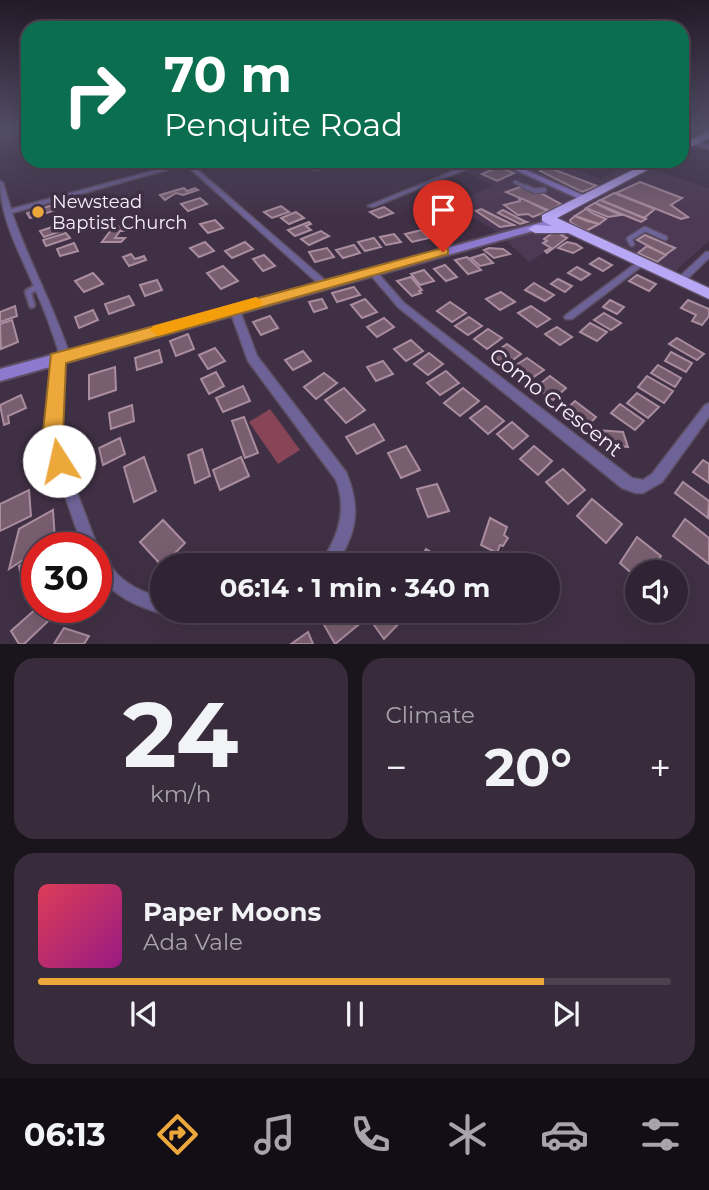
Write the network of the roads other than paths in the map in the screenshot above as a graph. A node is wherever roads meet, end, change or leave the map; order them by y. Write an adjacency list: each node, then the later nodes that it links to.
1 (167, 168): 13 (street)
2 (195, 168): 26 (street)
3 (318, 168): 7 (street)
4 (466, 168): 12 (street)
5 (515, 168): 11 (street)
6 (645, 168): 11 (highway)
7 (315, 169)
8 (515, 182): 10 (lane)
9 (0, 183): 13 (street)
10 (544, 190)
11 (587, 199): 14 (highway)
12 (371, 206)
13 (9, 212): 27 (street)
14 (550, 220): 15 (street); 16 (highway); 17 (street)
15 (535, 229): 16 (highway); 17 (street)
16 (580, 234): 21 (highway)
17 (491, 238): 24 (street)
18 (665, 238): 19 (lane)
19 (632, 244)
20 (709, 254): 22 (street)
21 (642, 263): 25 (highway); 31 (street)
22 (697, 265): 23 (street); 25 (street)
23 (708, 270)
24 (372, 272): 26 (street); 34 (street, Como Crescent)
25 (680, 281): 28 (highway)
26 (324, 284): 30 (street)
27 (40, 286): 29 (lane); 32 (street)
28 (709, 294)
29 (32, 304)
30 (234, 308): 32 (street); 36 (street)
31 (569, 317)
32 (61, 357): 33 (street); 35 (street)
33 (0, 375)
34 (709, 408)
35 (85, 532)
36 (334, 553)
37 (112, 583): 38 (street)
38 (150, 602)

